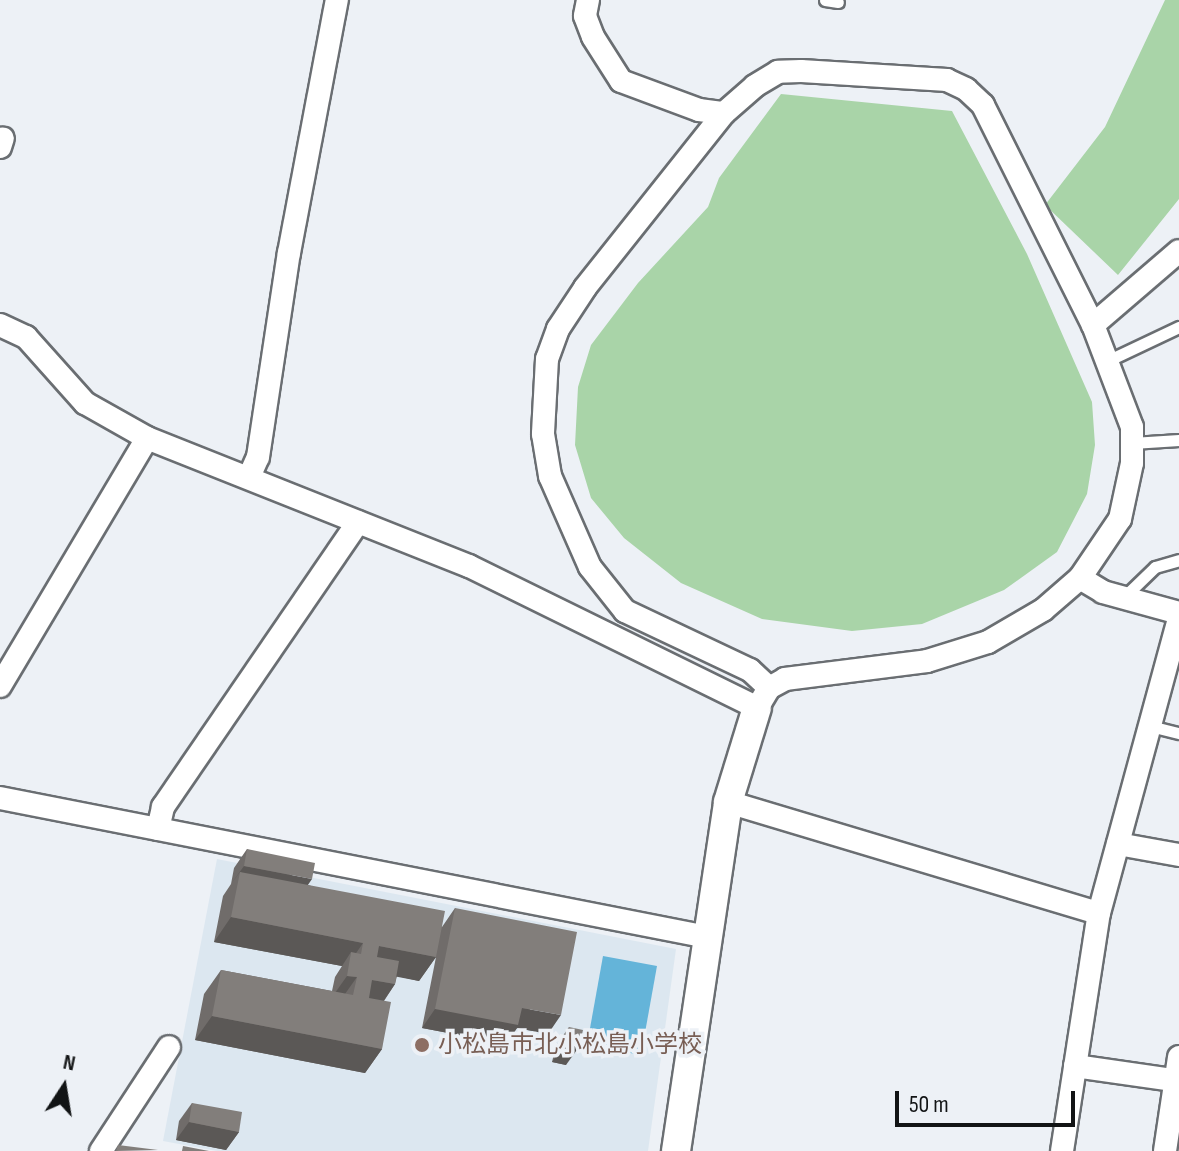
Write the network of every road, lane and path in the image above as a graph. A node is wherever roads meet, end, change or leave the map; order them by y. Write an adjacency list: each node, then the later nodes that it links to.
1 (337, 0): 14 (street)
2 (586, 0): 5 (street)
3 (825, 0): 4 (lane)
4 (838, 2)
5 (724, 113): 8 (street); 21 (street)
6 (1179, 251): 8 (street)
7 (0, 325): 11 (street)
8 (1093, 325): 10 (street)
9 (1179, 327): 10 (lane)
10 (1107, 361): 13 (street)
11 (147, 438): 14 (street); 20 (street)
12 (1179, 440): 13 (lane)
13 (1132, 443): 17 (street)
14 (249, 477): 15 (street)
15 (358, 522): 21 (street); 26 (street)
16 (1179, 560): 18 (lane)
17 (1080, 578): 18 (street); 21 (street)
18 (1123, 598): 19 (street)
19 (1179, 616): 22 (street)
20 (0, 686)
21 (763, 698): 25 (street)
22 (1150, 726): 23 (lane); 27 (street)
23 (1179, 733)
24 (0, 798): 26 (street)
25 (728, 802): 29 (street); 30 (street)
26 (158, 829): 30 (street)
27 (1118, 844): 28 (street); 29 (street)
28 (1179, 855)
29 (1099, 913): 33 (street)
30 (707, 937): 36 (street)
31 (169, 1047): 35 (street)
32 (1179, 1057): 34 (street)
33 (1075, 1066): 34 (street); 37 (street)
34 (1177, 1081): 38 (street)
35 (101, 1151)
36 (676, 1151)
37 (1062, 1151)
38 (1165, 1151)

